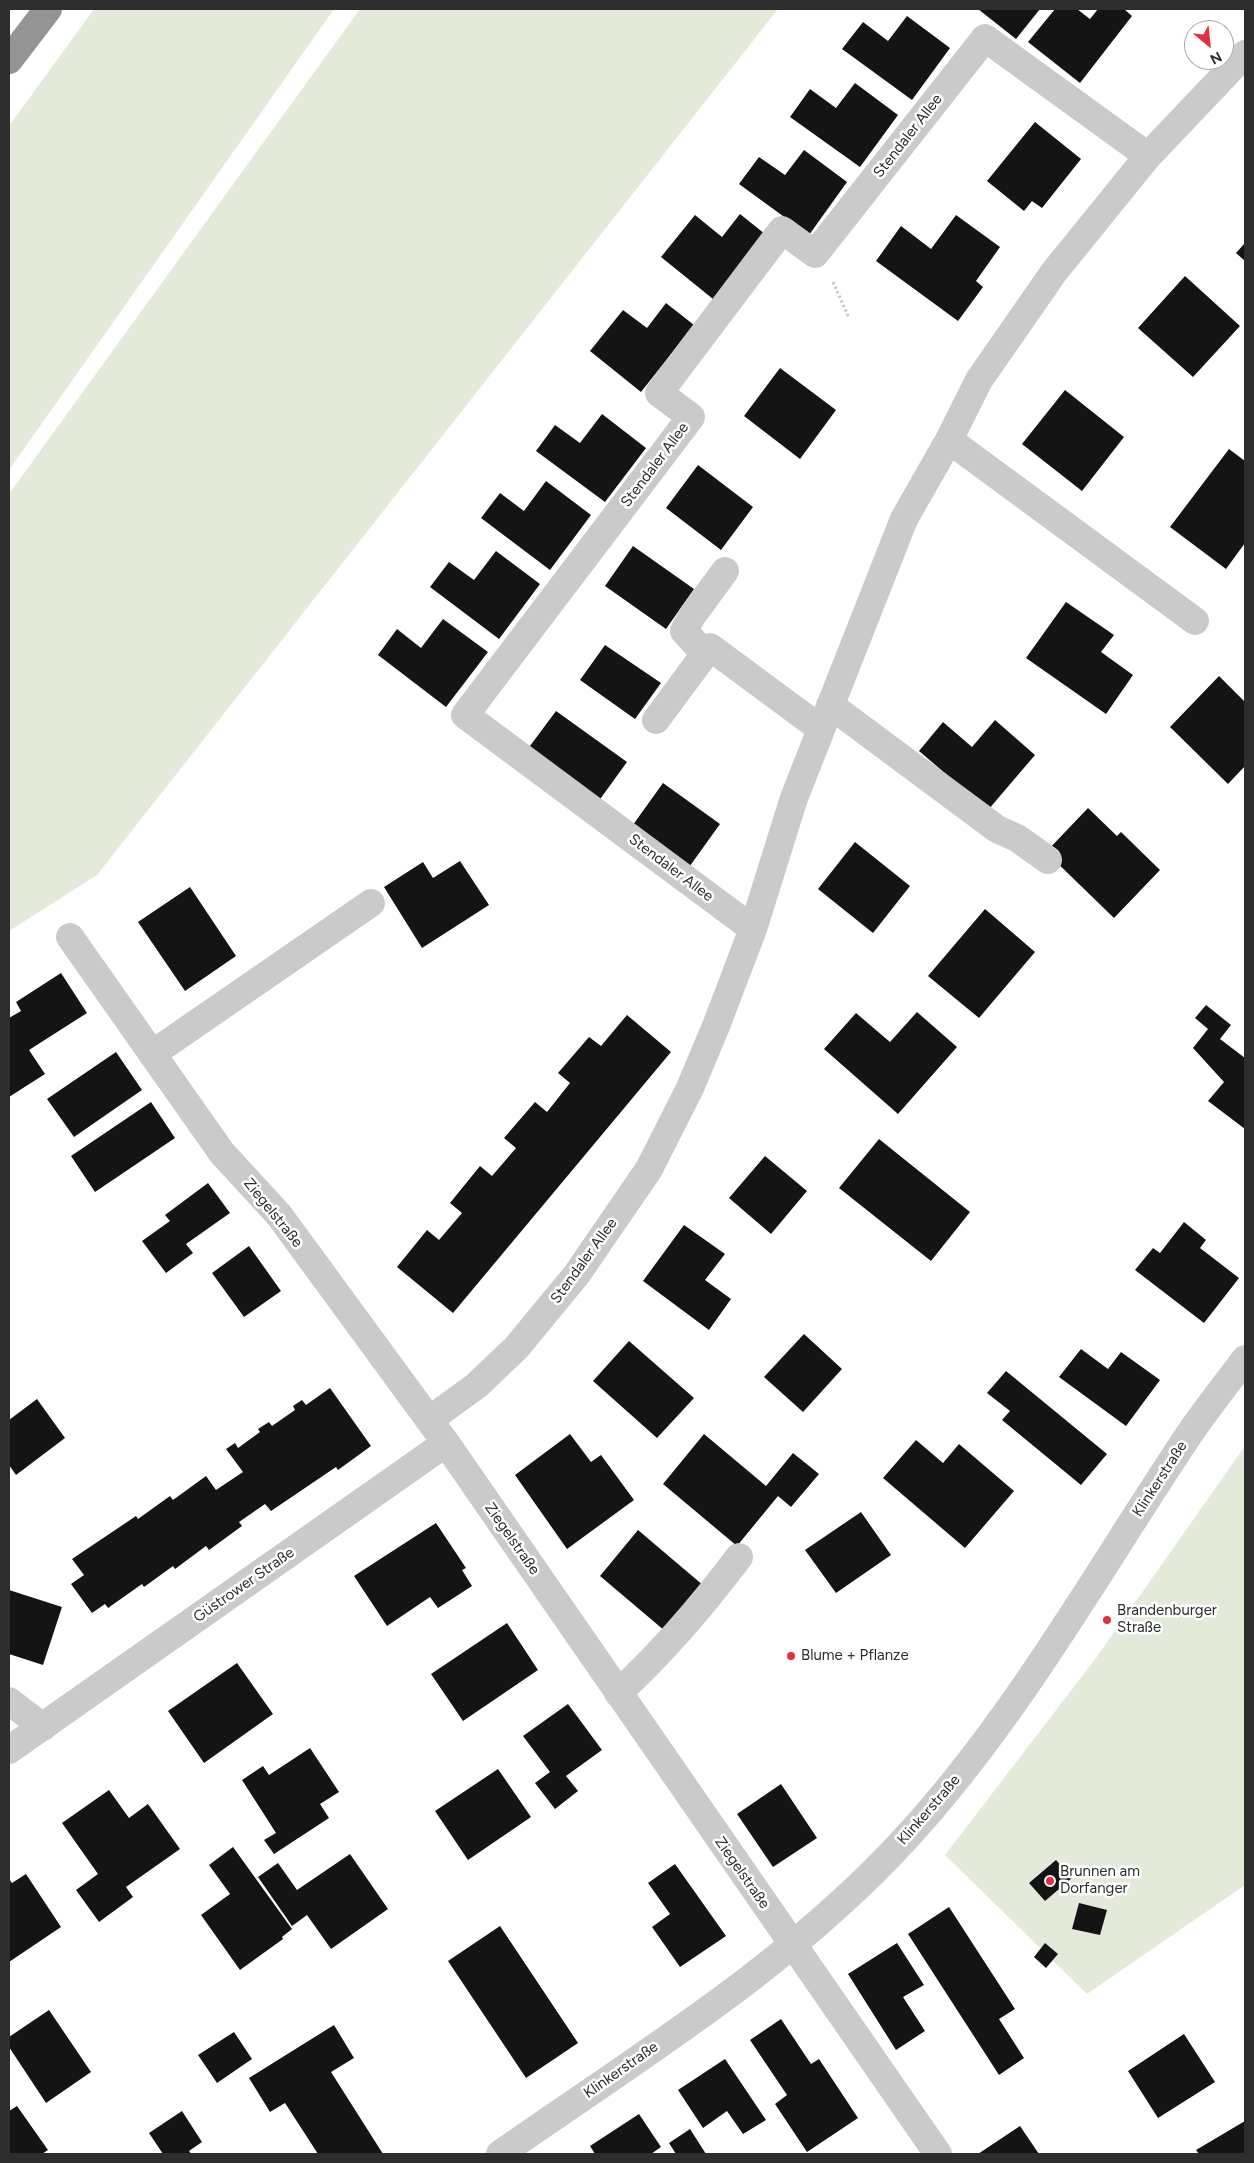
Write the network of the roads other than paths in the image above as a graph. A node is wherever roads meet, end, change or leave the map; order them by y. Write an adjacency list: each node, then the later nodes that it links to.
1 (48, 9): 3 (highway)
2 (1245, 54): 4 (street, Stendaler Allee)
3 (9, 60)
4 (1148, 156): 5 (street, Stendaler Allee); 13 (street, Stendaler Allee)
5 (949, 440): 7 (street); 9 (street, Stendaler Allee)
6 (725, 571): 8 (street)
7 (1195, 621)
8 (705, 654): 9 (street); 10 (street)
9 (826, 717): 11 (street); 13 (street, Stendaler Allee)
10 (656, 720)
11 (1048, 860)
12 (371, 903): 15 (street)
13 (753, 929): 17 (street, Stendaler Allee)
14 (70, 937): 15 (street, Ziegelstraße)
15 (152, 1054): 17 (street, Ziegelstraße)
16 (1245, 1359): 24 (street, Klinkerstraße)
17 (429, 1420): 18 (street, Ziegelstraße)
18 (446, 1443): 20 (street, Ziegelstraße); 22 (street, Güstrower Straße)
19 (739, 1558): 20 (street)
20 (618, 1693): 24 (street, Ziegelstraße)
21 (9, 1700): 22 (street)
22 (43, 1727): 23 (street, Güstrower Straße)
23 (9, 1750)
24 (792, 1946): 25 (street, Klinkerstraße); 26 (street, Ziegelstraße)
25 (500, 2154)
26 (938, 2154)

